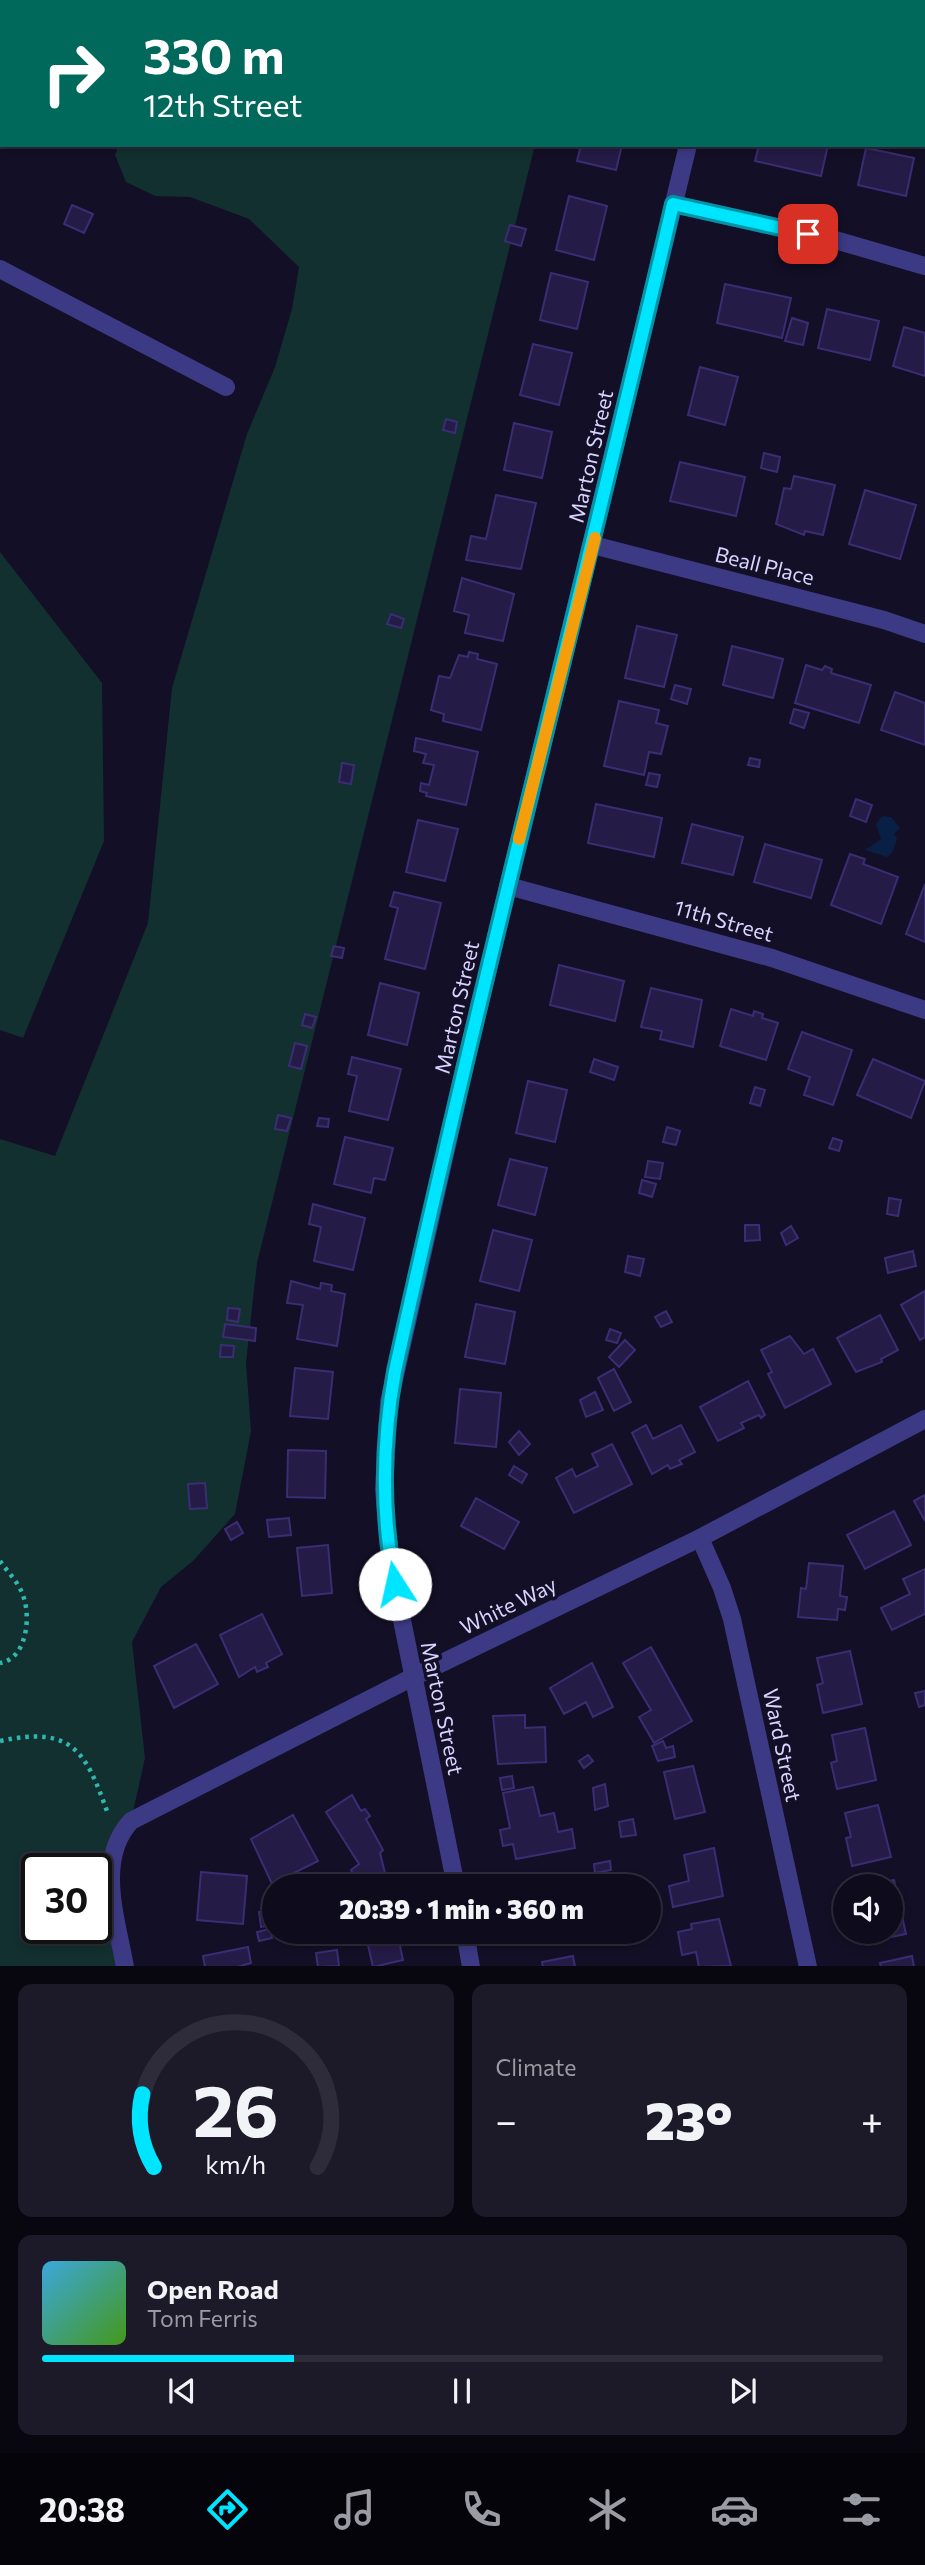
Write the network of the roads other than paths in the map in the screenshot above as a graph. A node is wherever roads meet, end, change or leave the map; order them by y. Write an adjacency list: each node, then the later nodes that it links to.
1 (687, 147): 2 (street, Marton Street)
2 (673, 204): 3 (street); 6 (street, Marton Street)
3 (925, 266)
4 (0, 270): 5 (street)
5 (226, 387)
6 (593, 545): 7 (street, Beall Place); 8 (street, Marton Street)
7 (925, 634)
8 (508, 886): 9 (street, 11th Street); 12 (street, Marton Street)
9 (925, 1010)
10 (925, 1419): 11 (street, White Way)
11 (699, 1538): 12 (street, White Way); 17 (street, Ward Street)
12 (413, 1676): 13 (street, Marton Street); 15 (street, White Way)
13 (454, 1874)
14 (467, 1944): 16 (street)
15 (125, 1966)
16 (471, 1966)
17 (808, 1966)

